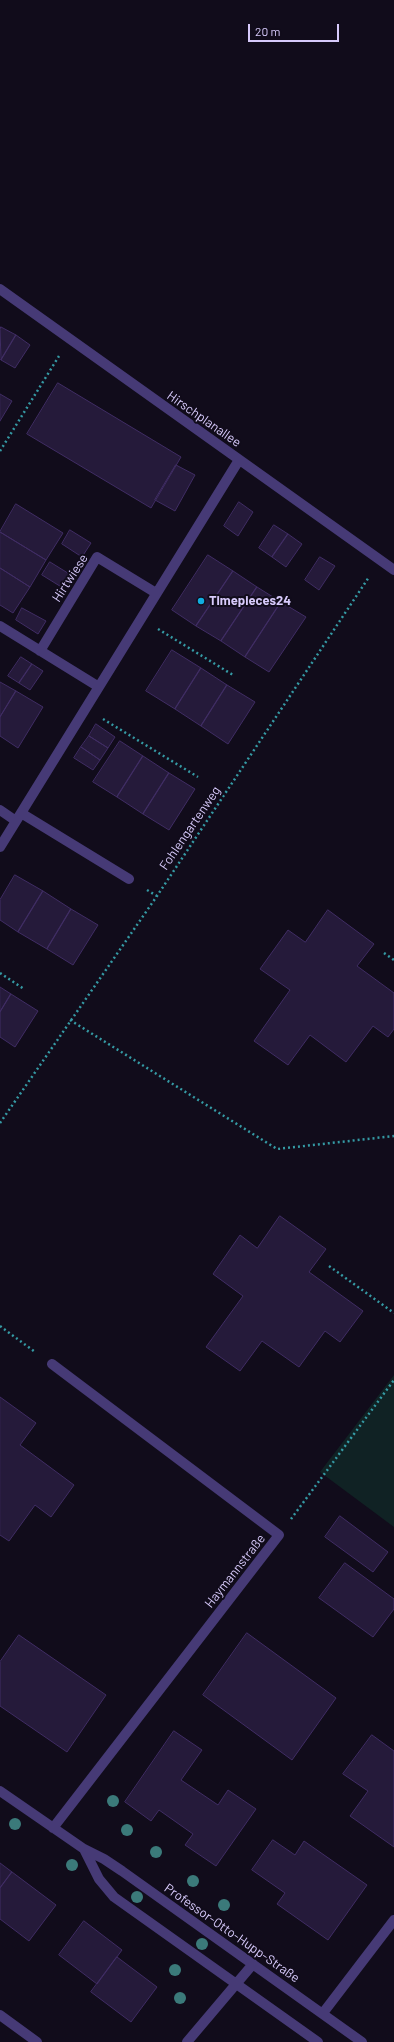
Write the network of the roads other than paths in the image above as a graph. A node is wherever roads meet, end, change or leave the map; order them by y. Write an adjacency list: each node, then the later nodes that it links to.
1 (0, 289): 2 (street, Hirschplanallee)
2 (239, 460): 3 (street, Hirschplanallee); 4 (street)
3 (394, 570)
4 (156, 594): 6 (street, Hirtwiese); 7 (street)
5 (0, 626): 6 (street)
6 (40, 651): 7 (street)
7 (99, 687): 9 (street)
8 (0, 810): 9 (street)
9 (19, 817): 10 (street); 11 (street)
10 (0, 847)
11 (129, 879)
12 (52, 1364): 14 (street, Haymannstraße)
13 (0, 1791): 14 (street, Professor-Otto-Hupp-Straße)
14 (53, 1828): 15 (street, Professor-Otto-Hupp-Straße)
15 (84, 1849): 17 (street, Professor-Otto-Hupp-Straße); 18 (street)
16 (394, 1920): 19 (street)
17 (253, 1964): 18 (street); 19 (street, Professor-Otto-Hupp-Straße)
18 (236, 1984): 22 (street); 23 (street)
19 (323, 2013): 24 (street, Professor-Otto-Hupp-Straße)
20 (0, 2015): 21 (street)
21 (37, 2042)
22 (187, 2042)
23 (318, 2042)
24 (362, 2042)

